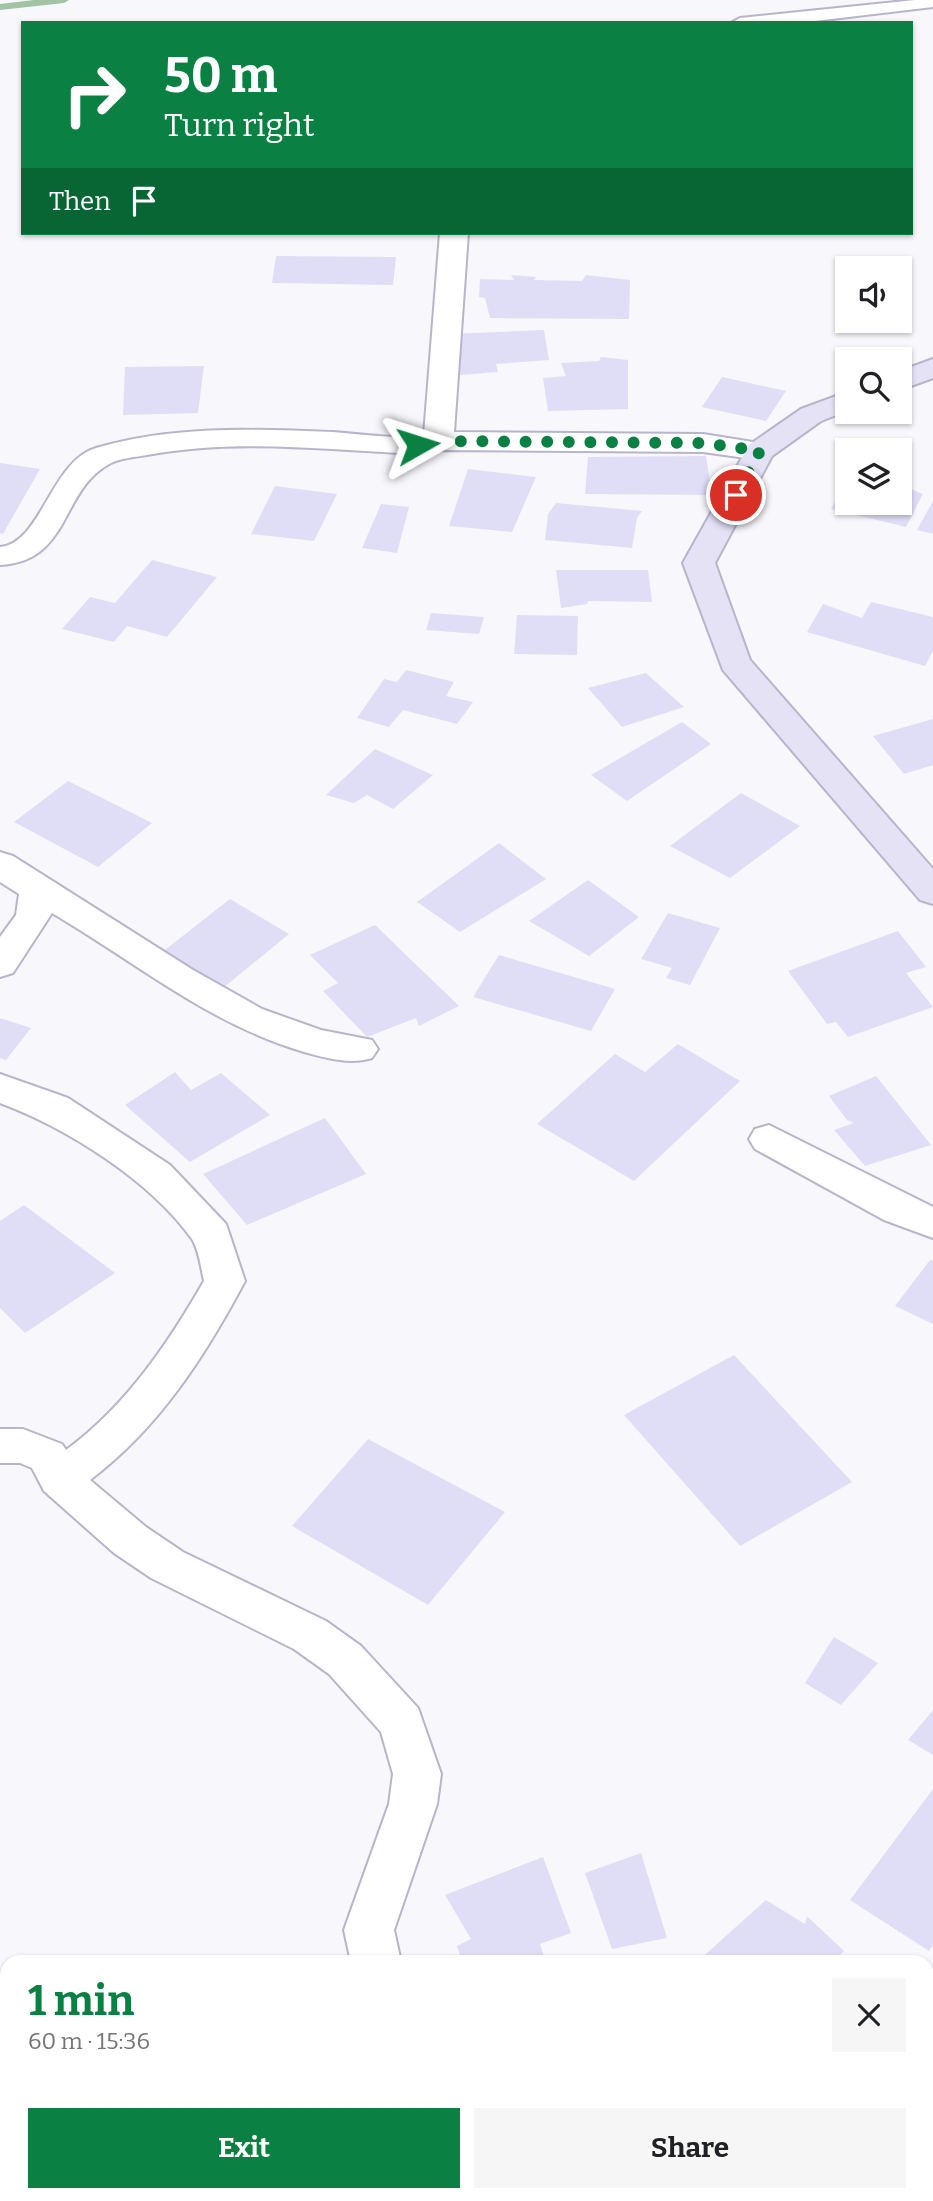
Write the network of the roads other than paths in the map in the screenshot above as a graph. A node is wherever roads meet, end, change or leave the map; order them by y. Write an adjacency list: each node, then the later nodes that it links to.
1 (933, 2): 2 (lane)
2 (761, 21)
3 (454, 235): 7 (street)
4 (933, 368): 5 (main road)
5 (912, 376)
6 (835, 406): 8 (main road)
7 (438, 441): 8 (street); 9 (street)
8 (760, 451): 12 (main road)
9 (0, 556)
10 (0, 864): 11 (street)
11 (37, 888): 13 (street); 14 (street)
12 (933, 892)
13 (0, 964)
14 (359, 1048)
15 (0, 1088): 19 (street)
16 (769, 1139): 17 (street)
17 (933, 1223)
18 (8, 1435): 19 (street)
19 (59, 1479): 20 (street)
20 (374, 1955)

